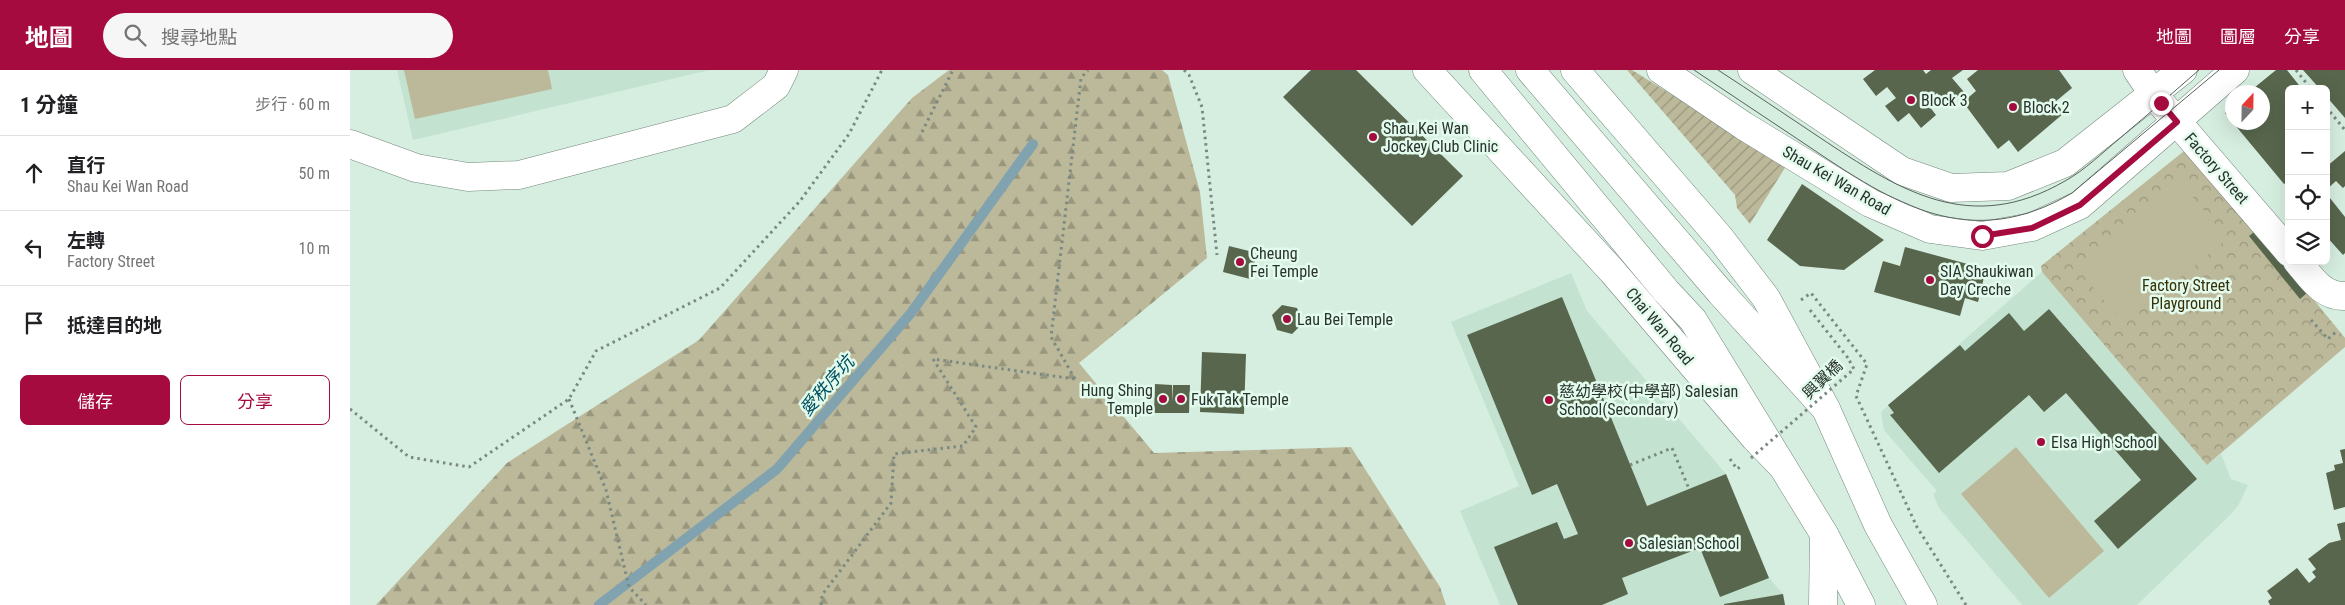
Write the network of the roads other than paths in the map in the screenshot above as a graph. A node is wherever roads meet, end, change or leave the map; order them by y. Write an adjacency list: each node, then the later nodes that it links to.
1 (784, 70): 12 (main road)
2 (1427, 70): 17 (main road, Chai Wan Road)
3 (1483, 70): 17 (main road)
4 (1530, 70): 16 (main road)
5 (1575, 70): 16 (main road)
6 (1661, 70): 11 (main road, Shau Kei Wan Road)
7 (1752, 70): 10 (main road)
8 (2183, 70): 10 (main road)
9 (2235, 70): 11 (main road, Shau Kei Wan Road)
10 (2140, 80): 11 (main road, Factory Street)
11 (2174, 124): 13 (main road, Factory Street)
12 (350, 144)
13 (2285, 248)
14 (2300, 265): 15 (main road)
15 (2339, 296)
16 (1826, 409): 21 (main road)
17 (1783, 467): 18 (main road, Chai Wan Road)
18 (1824, 534): 19 (main road); 20 (main road, Chai Wan Road)
19 (1823, 605)
20 (1861, 605)
21 (1923, 605)

